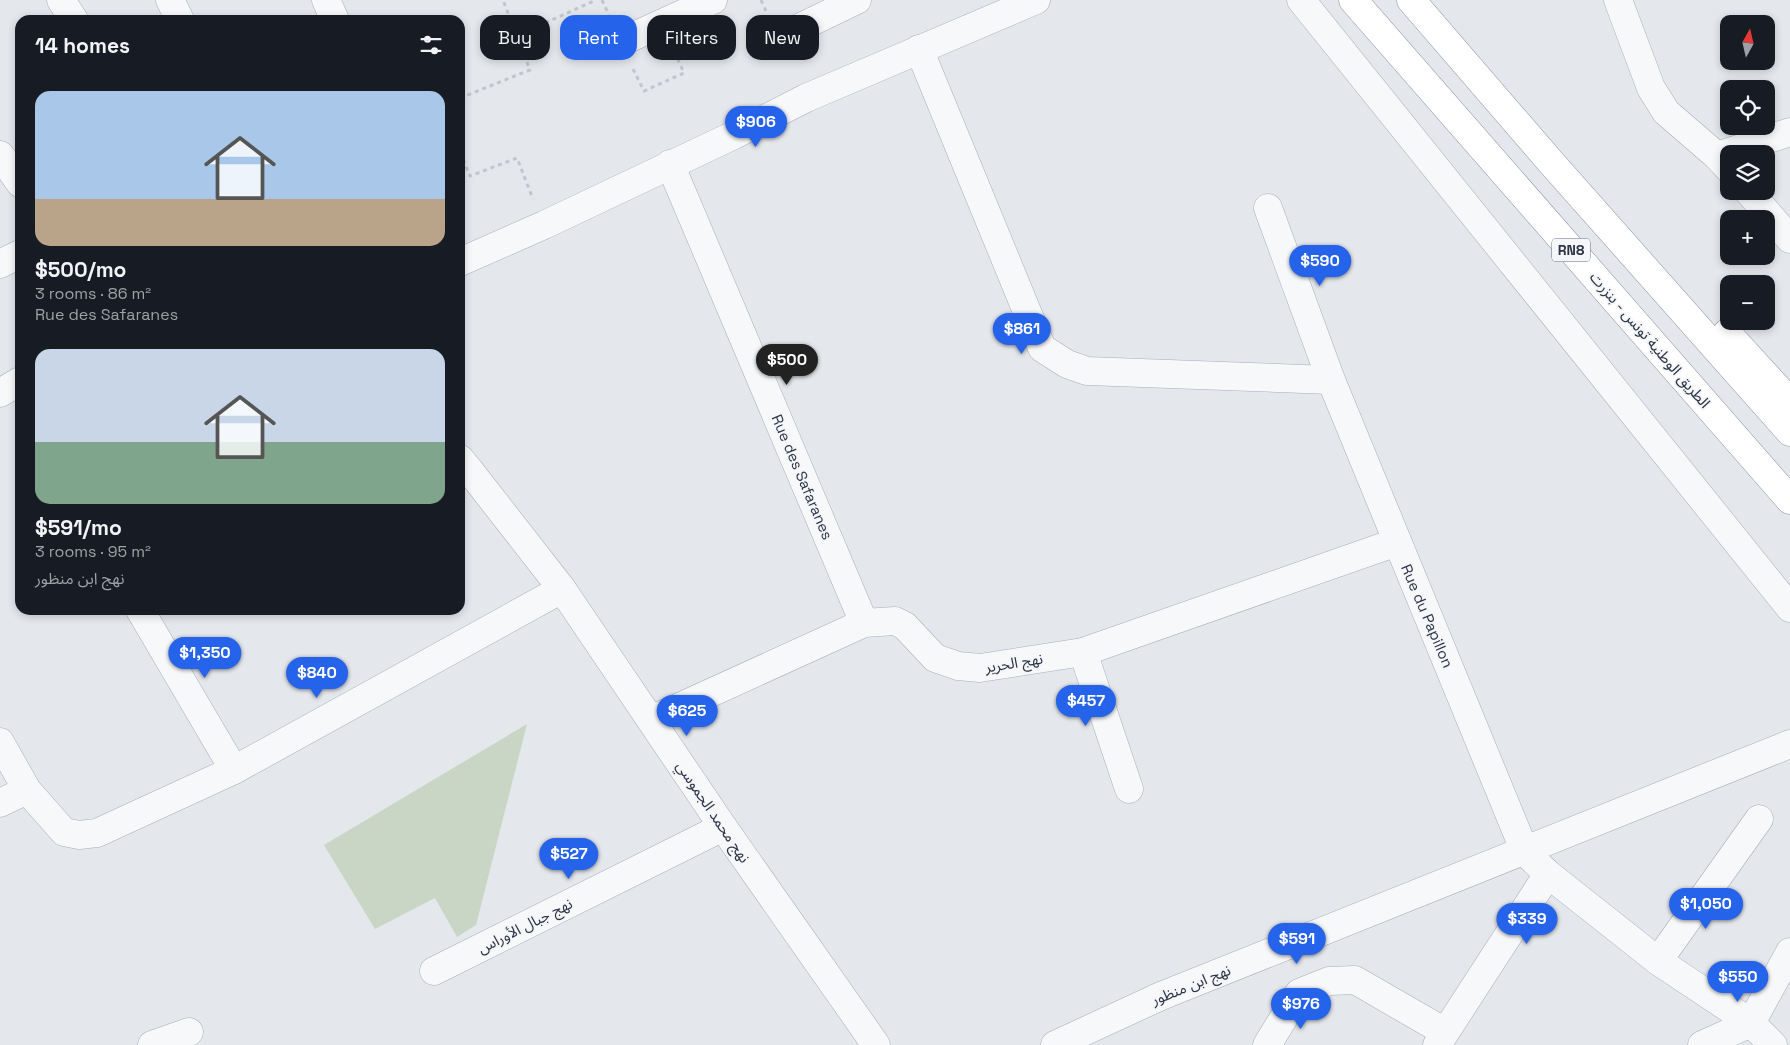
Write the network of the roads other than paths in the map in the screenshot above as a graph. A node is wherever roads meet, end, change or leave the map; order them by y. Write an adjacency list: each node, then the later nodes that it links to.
1 (61, 0): 10 (street)
2 (170, 0): 11 (street)
3 (712, 0): 13 (street)
4 (857, 0): 12 (street)
5 (1036, 0): 14 (street)
6 (1301, 0): 39 (street)
7 (1353, 0): 36 (highway, الطريق الوطنية تونس - بنزرت / RN8)
8 (1411, 0): 18 (highway, RN8)
9 (1618, 0): 19 (street)
10 (71, 15)
11 (178, 15)
12 (819, 18)
13 (637, 35)
14 (919, 49): 20 (street); 29 (street)
15 (1790, 132): 16 (street)
16 (1762, 145)
17 (0, 155): 21 (street)
18 (1549, 160): 28 (highway, RN8); 34 (highway, RN8)
19 (1720, 160)
20 (670, 164): 26 (street); 41 (street, Rue des Safaranes)
21 (15, 176)
22 (1756, 200): 24 (street)
23 (1268, 208): 29 (street, Rue du Papillon)
24 (1790, 239)
25 (15, 256): 27 (street)
26 (465, 260)
27 (0, 264)
28 (1767, 376): 32 (highway, RN8); 33 (highway, RN8)
29 (1331, 380): 37 (street, Rue du Papillon)
30 (15, 384): 31 (street)
31 (0, 394)
32 (1790, 398)
33 (1790, 402)
34 (1790, 432)
35 (465, 466): 38 (street, نهج محمد الجموسي)
36 (1790, 500)
37 (1397, 542): 42 (street, نهج الحرير); 52 (street, Rue du Papillon)
38 (562, 589): 43 (street, نهج محمد الجموسي); 46 (street)
39 (1790, 608)
40 (143, 615): 46 (street)
41 (864, 623): 42 (street, نهج الحرير); 43 (street, نهج الحرير)
42 (1083, 652): 47 (street)
43 (650, 720): 51 (street, نهج محمد الجموسي)
44 (0, 742): 48 (street)
45 (1790, 744): 52 (street, نهج ابن منظور)
46 (234, 770): 48 (street)
47 (1129, 789)
48 (27, 790): 49 (street)
49 (0, 803)
50 (1759, 819): 55 (street)
51 (723, 827): 56 (street, نهج جبال الأوراس); 61 (street, نهج محمد الجموسي)
52 (1525, 852): 53 (street); 62 (street, نهج ابن منظور)
53 (1548, 874): 55 (street); 59 (street)
54 (1790, 952): 57 (street)
55 (1658, 961): 57 (street)
56 (434, 971)
57 (1751, 1023): 64 (street); 65 (street)
58 (189, 1032): 60 (street)
59 (1441, 1038): 63 (street)
60 (152, 1045)
61 (876, 1045)
62 (1055, 1045)
63 (1267, 1045)
64 (1702, 1045)
65 (1773, 1045)

